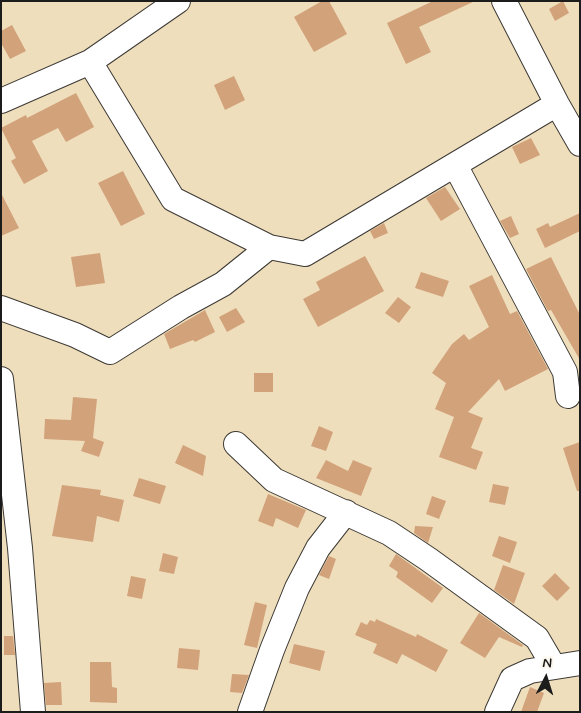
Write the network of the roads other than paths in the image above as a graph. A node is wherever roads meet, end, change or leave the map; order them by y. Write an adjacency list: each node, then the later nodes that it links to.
1 (178, 1): 3 (street)
2 (504, 1): 5 (street)
3 (90, 62): 4 (street); 8 (street)
4 (1, 101)
5 (557, 104): 6 (street); 7 (street)
6 (580, 144)
7 (455, 165): 8 (street); 11 (street)
8 (269, 247): 9 (street)
9 (1, 308)
10 (1, 379): 16 (street)
11 (568, 396)
12 (236, 444): 13 (street)
13 (346, 512): 15 (street); 17 (street)
14 (580, 663): 15 (street)
15 (554, 667): 18 (street)
16 (33, 712)
17 (250, 712)
18 (497, 712)

